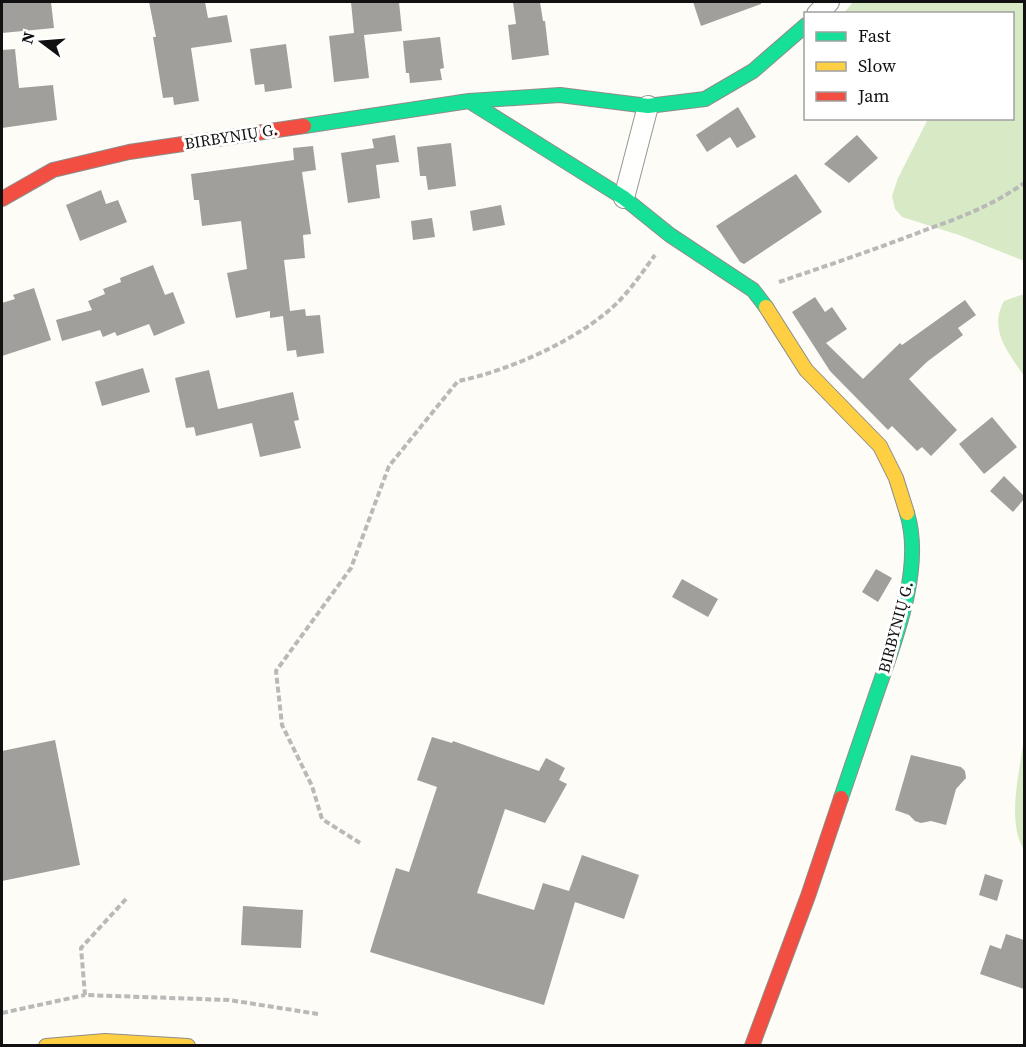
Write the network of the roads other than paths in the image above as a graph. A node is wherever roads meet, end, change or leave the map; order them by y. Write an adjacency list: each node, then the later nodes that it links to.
1 (804, 27): 3 (street, BIRBYNIŲ G.)
2 (469, 101): 3 (street, BIRBYNIŲ G.); 4 (street, BIRBYNIŲ G.); 5 (street, BIRBYNIŲ G.)
3 (648, 106): 4 (street)
4 (624, 198): 8 (street, BIRBYNIŲ G.)
5 (2, 199)
6 (46, 1046): 7 (street)
7 (188, 1046)
8 (752, 1046)

